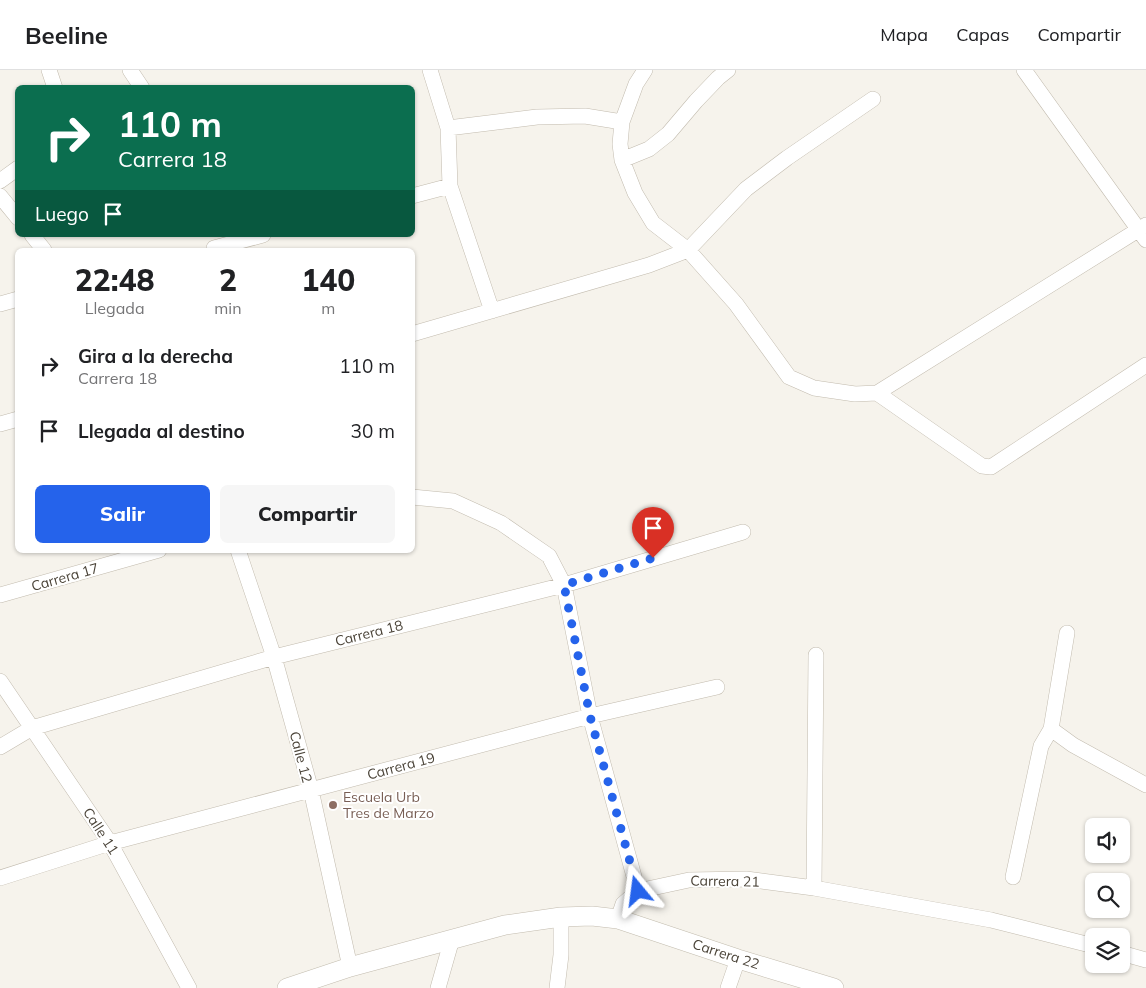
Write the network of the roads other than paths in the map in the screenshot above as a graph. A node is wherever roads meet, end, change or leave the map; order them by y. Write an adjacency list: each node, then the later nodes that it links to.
1 (49, 70): 7 (street)
2 (130, 70): 8 (street)
3 (430, 70): 11 (street)
4 (644, 70): 10 (street)
5 (728, 70): 12 (street)
6 (1024, 70): 19 (street)
7 (54, 85)
8 (140, 85)
9 (873, 99): 24 (street)
10 (622, 122): 11 (street); 12 (street)
11 (448, 128): 15 (street)
12 (622, 160): 24 (street)
13 (15, 170): 14 (street)
14 (0, 181)
15 (450, 186): 16 (street); 27 (street)
16 (415, 195)
17 (0, 196): 18 (street)
18 (15, 214)
19 (1144, 232): 30 (street)
20 (34, 237): 23 (street)
21 (252, 237): 22 (street)
22 (213, 244)
23 (42, 248)
24 (688, 250): 27 (street); 30 (street)
25 (15, 300): 26 (street)
26 (0, 304)
27 (492, 311): 28 (street)
28 (415, 333)
29 (1146, 365): 30 (street)
30 (877, 392)
31 (15, 420): 32 (street)
32 (0, 424)
33 (415, 497): 37 (street)
34 (743, 532): 37 (street, Carrera 18)
35 (148, 553): 38 (street, Carrera 17)
36 (239, 553): 41 (street, Calle 12)
37 (564, 585): 41 (street, Carrera 18); 44 (street)
38 (0, 595)
39 (1067, 633): 46 (street)
40 (816, 655): 53 (street)
41 (274, 657): 45 (street, Carrera 18); 49 (street, Calle 12)
42 (0, 681): 45 (street, Calle 11)
43 (717, 687): 44 (street, Carrera 19)
44 (590, 716): 49 (street, Carrera 19); 54 (street)
45 (32, 728): 47 (street, Carrera 18); 50 (street, Calle 11)
46 (1051, 729): 48 (street); 51 (street)
47 (0, 747)
48 (1146, 785)
49 (310, 790): 50 (street, Carrera 19); 62 (street, Calle 12)
50 (110, 843): 52 (street, Carrera 19); 64 (street, Calle 11)
51 (1013, 877)
52 (0, 878)
53 (814, 888): 54 (street, Carrera 21); 58 (street, Carrera 21)
54 (638, 891): 56 (street)
55 (561, 917): 56 (street); 57 (street); 66 (street)
56 (618, 919): 60 (street, Carrera 22)
57 (452, 939): 62 (street); 65 (street)
58 (1085, 944)
59 (1130, 956): 61 (street)
60 (738, 959): 67 (street); 68 (street, Carrera 22)
61 (1146, 960)
62 (350, 967): 63 (street)
63 (294, 987)
64 (189, 988)
65 (438, 988)
66 (557, 988)
67 (728, 988)
68 (834, 988)

